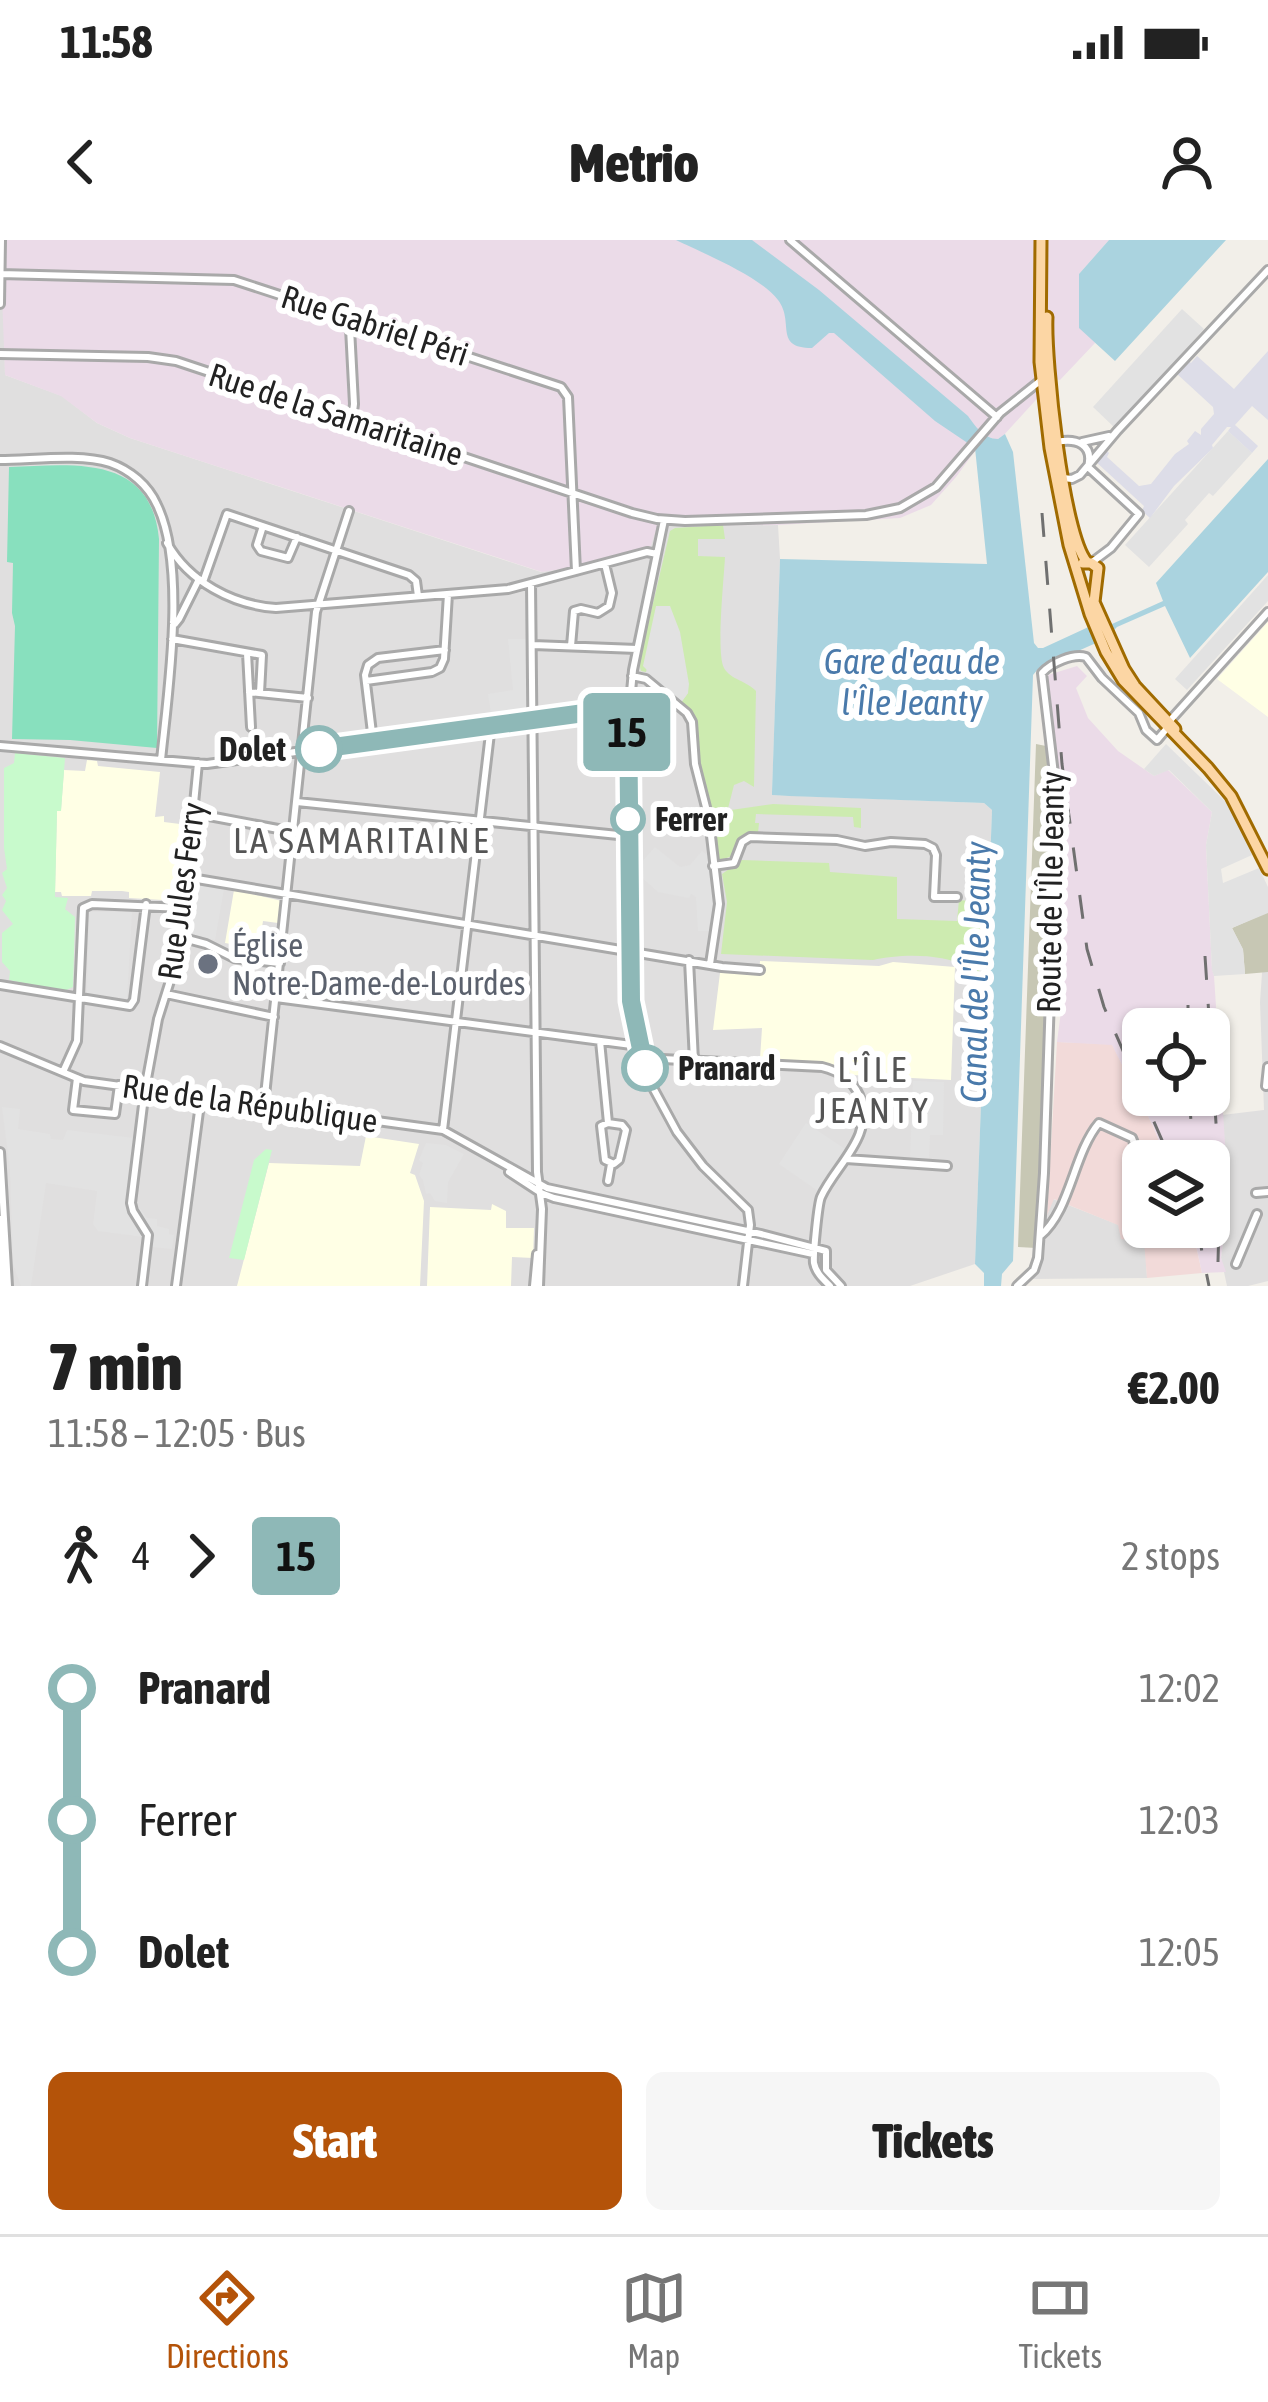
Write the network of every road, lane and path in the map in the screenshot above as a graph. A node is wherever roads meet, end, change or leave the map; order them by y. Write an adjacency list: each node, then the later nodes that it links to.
1 (790, 240): 10 (street)
2 (1044, 240): 9 (main road)
3 (1, 242): 5 (street)
4 (1268, 270): 13 (street)
5 (1, 274): 6 (street); 7 (street, Rue Gabriel Péri)
6 (0, 304)
7 (353, 318): 12 (street); 21 (street, Rue Gabriel Péri)
8 (0, 354): 12 (street, Rue de la Samaritaine)
9 (1046, 378): 10 (street, Rue de la Samaritaine); 11 (main road)
10 (997, 416): 24 (street, Rue de la Samaritaine)
11 (1052, 416): 14 (street); 15 (main road)
12 (352, 420): 21 (street, Rue de la Samaritaine)
13 (1118, 431): 14 (street); 17 (street)
14 (1076, 441): 15 (street); 17 (street)
15 (1054, 445): 18 (main road); 20 (main road)
16 (0, 460): 27 (street)
17 (1088, 466): 19 (street); 28 (street)
18 (1053, 468): 20 (street); 34 (main road)
19 (1080, 475): 20 (street); 22 (street)
20 (1064, 478): 22 (main road)
21 (572, 493): 24 (street, Rue de la Samaritaine); 33 (street, Rue Gabriel Péri)
22 (1067, 497): 31 (main road)
23 (349, 511): 29 (street)
24 (664, 520): 30 (street)
25 (262, 526): 26 (street); 26 (street); 36 (street)
26 (297, 537): 29 (street)
27 (167, 543): 36 (street); 43 (street)
28 (1111, 548): 31 (street); 35 (street)
29 (336, 550): 39 (street); 40 (street)
30 (657, 554): 32 (street); 47 (street)
31 (1089, 562): 34 (main road); 35 (main road)
32 (604, 563): 33 (street); 46 (street)
33 (577, 571): 37 (street)
34 (1078, 576): 35 (main road); 42 (main road)
35 (1098, 577): 42 (main road)
36 (201, 580): 40 (street); 43 (street)
37 (531, 583): 38 (street); 45 (street)
38 (448, 594): 39 (street); 48 (street)
39 (418, 596): 40 (street)
40 (318, 605): 54 (street)
41 (1268, 612): 57 (street)
42 (1096, 618): 57 (main road)
43 (173, 622): 44 (street)
44 (172, 640): 49 (street); 63 (street)
45 (533, 645): 46 (street); 56 (street)
46 (571, 646): 47 (street)
47 (637, 649): 50 (street)
48 (445, 650): 51 (street); 51 (street)
49 (247, 652): 52 (street); 53 (street)
50 (632, 676): 55 (street); 71 (street)
51 (365, 681): 60 (street)
52 (249, 692): 53 (street); 59 (street)
53 (260, 693): 54 (street)
54 (308, 698): 62 (street)
55 (628, 707): 56 (street); 70 (street)
56 (534, 719): 58 (street); 68 (street)
57 (1168, 724): 72 (main road); 121 (street, Route de l'Île Jeanty)
58 (490, 725): 60 (street); 67 (street)
59 (251, 727)
60 (374, 741): 62 (street)
61 (0, 746): 63 (street)
62 (302, 751): 64 (street); 65 (street)
63 (161, 760): 64 (street)
64 (198, 763): 66 (street, Rue Jules Ferry)
65 (297, 802): 67 (street); 69 (street)
66 (193, 813): 69 (street); 73 (street, Rue Jules Ferry)
67 (481, 820): 68 (street); 78 (street)
68 (535, 826): 70 (street); 79 (street)
69 (294, 832): 74 (street)
70 (628, 836): 81 (street)
71 (713, 866): 75 (street); 84 (street)
72 (1268, 869)
73 (185, 877): 74 (street); 77 (street, Rue Jules Ferry)
74 (287, 895): 78 (street); 83 (street)
75 (957, 897)
76 (146, 904): 77 (street); 88 (street); 88 (street)
77 (183, 908): 80 (street, Rue Jules Ferry)
78 (468, 925): 79 (street); 91 (street)
79 (536, 936): 81 (street); 92 (street)
80 (180, 938): 83 (street); 87 (street, Rue Jules Ferry)
81 (629, 951): 82 (street); 95 (street)
82 (689, 960): 84 (street); 97 (street)
83 (280, 964): 89 (street)
84 (710, 964): 85 (street)
85 (760, 970)
86 (0, 985): 88 (street)
87 (166, 994): 90 (street); 103 (street, Rue Jules Ferry)
88 (80, 998): 99 (street)
89 (276, 998): 90 (street); 91 (street)
90 (274, 1017): 105 (street)
91 (456, 1022): 92 (street); 107 (street)
92 (536, 1033): 93 (street); 114 (street)
93 (600, 1041): 95 (street); 106 (street)
94 (0, 1046): 99 (street, Rue de la République)
95 (639, 1046): 96 (street)
96 (642, 1058): 97 (street); 122 (street)
97 (694, 1061): 110 (street)
98 (1268, 1067): 102 (street)
99 (63, 1072): 100 (street, Rue de la République)
100 (77, 1078): 101 (street, Rue de la République); 101 (street)
101 (119, 1085): 103 (street, Rue de la République)
102 (1266, 1086)
103 (144, 1096): 104 (street, Rue de la République); 126 (street, Rue Jules Ferry)
104 (201, 1096): 105 (street, Rue de la République); 127 (street)
105 (264, 1105): 107 (street, Rue de la République)
106 (608, 1123): 111 (street); 111 (street)
107 (443, 1130): 114 (street, Rue de la République)
108 (1133, 1140): 121 (street)
109 (0, 1152): 125 (street)
110 (847, 1159): 112 (street); 123 (street)
111 (611, 1164): 113 (street)
112 (946, 1166)
113 (608, 1181)
114 (539, 1190): 117 (street, Rue de la République); 118 (street); 122 (street, Rue de la République); 128 (street)
115 (1268, 1192): 116 (street)
116 (1256, 1193)
117 (557, 1198): 118 (street); 122 (street, Rue de la République)
118 (542, 1209): 128 (street)
119 (1257, 1214): 124 (street)
120 (0, 1220): 125 (street)
121 (1040, 1235): 132 (street, Route de l'Île Jeanty)
122 (748, 1236): 123 (street); 129 (street)
123 (814, 1251): 130 (street); 131 (street)
124 (1237, 1264)
125 (5, 1286)
126 (142, 1286)
127 (176, 1286)
128 (538, 1286)
129 (743, 1286)
130 (830, 1286)
131 (841, 1286)
132 (1017, 1286)

